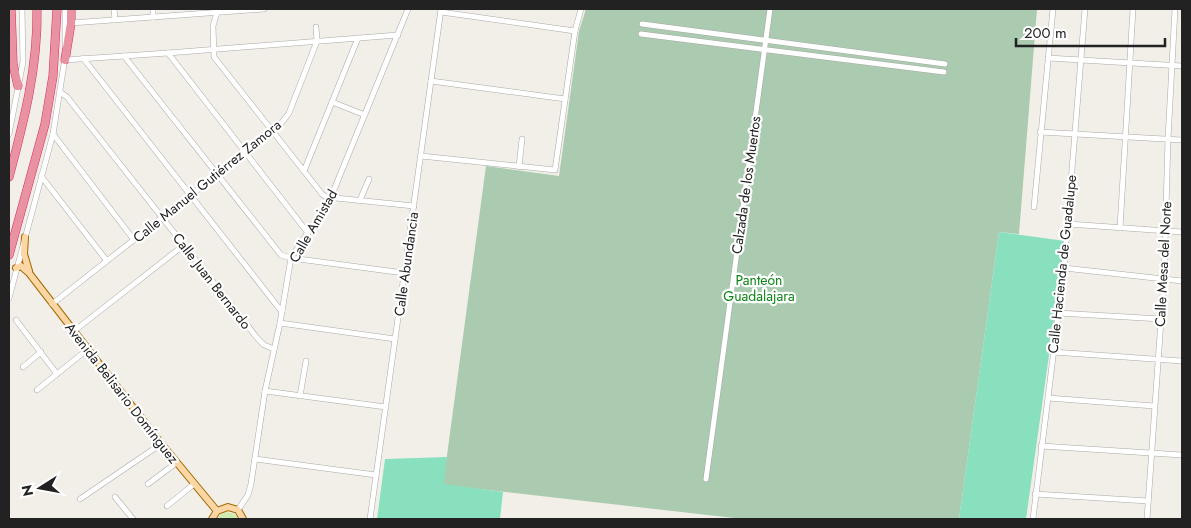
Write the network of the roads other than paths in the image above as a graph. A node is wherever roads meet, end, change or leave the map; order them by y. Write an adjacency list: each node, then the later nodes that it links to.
1 (11, 9): 47 (highway)
2 (22, 9): 47 (street)
3 (37, 9): 67 (highway)
4 (57, 9): 81 (highway)
5 (66, 9): 39 (street)
6 (71, 9): 24 (highway)
7 (114, 9): 23 (street)
8 (152, 9): 22 (street)
9 (187, 9): 21 (street)
10 (252, 9): 11 (street); 20 (street)
11 (264, 9)
12 (408, 9): 29 (street, Calle Amistad)
13 (581, 9): 27 (street)
14 (770, 9): 31 (street, Calzada de los Muertos)
15 (1053, 9): 38 (street)
16 (1085, 9): 40 (street, Calle Hacienda de Guadalupe)
17 (1133, 9): 41 (street)
18 (1175, 9): 43 (street, Calle Mesa del Norte)
19 (441, 10): 27 (street); 46 (street, Calle Abundancia)
20 (217, 11): 21 (street); 34 (street)
21 (187, 15): 22 (street)
22 (153, 17): 23 (street)
23 (115, 20): 24 (street)
24 (71, 23): 39 (highway)
25 (642, 24): 31 (street)
26 (316, 28): 32 (street, Calle Manuel Gutiérrez Zamora)
27 (575, 31): 49 (street)
28 (641, 34): 33 (street)
29 (398, 35): 30 (street); 51 (street, Calle Amistad)
30 (358, 38): 32 (street); 50 (street)
31 (765, 40): 33 (street, Calzada de los Muertos); 42 (street)
32 (317, 41): 34 (street); 52 (street, Calle Manuel Gutiérrez Zamora)
33 (764, 49): 45 (street); 125 (street, Calzada de los Muertos)
34 (213, 50): 35 (street); 52 (street)
35 (168, 53): 36 (street); 61 (street)
36 (124, 56): 37 (street); 65 (street)
37 (83, 58): 39 (street); 69 (street)
38 (1048, 58): 40 (street); 53 (street)
39 (65, 60): 48 (street)
40 (1081, 61): 41 (street); 56 (street, Calle Hacienda de Guadalupe)
41 (1130, 63): 43 (street); 57 (street)
42 (945, 64)
43 (1172, 66): 44 (street); 59 (street, Calle Mesa del Norte)
44 (1182, 66)
45 (944, 72)
46 (431, 80): 49 (street); 62 (street, Calle Abundancia)
47 (18, 86): 54 (street)
48 (60, 92): 55 (street); 74 (street, Calle Juan Bernardo)
49 (565, 99): 63 (street)
50 (332, 102): 51 (street); 64 (street)
51 (365, 115): 70 (street, Calle Amistad)
52 (273, 130): 61 (street, Calle Manuel Gutiérrez Zamora); 64 (street)
53 (1040, 132): 56 (street); 73 (street)
54 (9, 134)
55 (53, 134): 66 (street); 82 (street)
56 (1076, 134): 57 (street); 75 (street, Calle Hacienda de Guadalupe)
57 (1126, 137): 59 (street); 76 (street)
58 (522, 139): 63 (street)
59 (1168, 139): 60 (street); 77 (street, Calle Mesa del Norte)
60 (1182, 140)
61 (245, 152): 65 (street, Calle Manuel Gutiérrez Zamora); 79 (street)
62 (421, 156): 63 (street); 72 (street, Calle Abundancia)
63 (519, 167)
64 (304, 171): 70 (street)
65 (217, 174): 69 (street, Calle Manuel Gutiérrez Zamora); 85 (street)
66 (41, 176): 80 (street); 87 (street)
67 (9, 177)
68 (369, 179): 71 (street)
69 (190, 196): 74 (street, Calle Manuel Gutiérrez Zamora); 96 (street)
70 (331, 197): 71 (street); 79 (street, Calle Amistad)
71 (360, 200): 72 (street)
72 (414, 206): 91 (street, Calle Abundancia)
73 (1034, 207)
74 (162, 218): 82 (street, Calle Manuel Gutiérrez Zamora); 83 (street, Calle Juan Bernardo)
75 (1068, 224): 76 (street); 89 (street, Calle Hacienda de Guadalupe)
76 (1120, 228): 77 (street)
77 (1164, 231): 78 (street); 92 (street, Calle Mesa del Norte)
78 (1182, 232)
79 (308, 233): 85 (street, Calle Amistad)
80 (25, 236): 88 (street); 90 (main road, Avenida Belisario Domínguez)
81 (13, 239): 84 (highway); 86 (highway)
82 (134, 240): 87 (street, Calle Manuel Gutiérrez Zamora)
83 (184, 246): 101 (street); 104 (street, Calle Juan Bernardo)
84 (9, 255)
85 (291, 258): 91 (street); 96 (street, Calle Amistad)
86 (9, 261)
87 (107, 261): 95 (street, Calle Manuel Gutiérrez Zamora)
88 (16, 268): 90 (main road); 94 (street)
89 (1064, 268): 92 (street); 97 (street, Calle Hacienda de Guadalupe)
90 (29, 272): 95 (main road, Avenida Belisario Domínguez)
91 (404, 273): 102 (street, Calle Abundancia)
92 (1164, 278): 93 (street); 99 (street, Calle Mesa del Norte)
93 (1182, 281)
94 (9, 298)
95 (52, 304): 101 (main road, Avenida Belisario Domínguez)
96 (282, 312): 100 (street, Calle Amistad)
97 (1058, 313): 99 (street); 106 (street, Calle Hacienda de Guadalupe)
98 (16, 320): 105 (street)
99 (1161, 320): 107 (street, Calle Mesa del Norte)
100 (280, 323): 102 (street); 104 (street, Calle Amistad)
101 (74, 331): 103 (main road, Avenida Belisario Domínguez)
102 (395, 339): 117 (street, Calle Abundancia)
103 (88, 349): 111 (street); 118 (main road, Avenida Belisario Domínguez)
104 (274, 349): 113 (street, Calle Amistad)
105 (41, 352): 110 (street); 111 (street)
106 (1053, 352): 107 (street); 115 (street, Calle Hacienda de Guadalupe)
107 (1157, 359): 109 (street); 116 (street, Calle Mesa del Norte)
108 (306, 361): 114 (street)
109 (1182, 361)
110 (23, 367)
111 (57, 374): 112 (street)
112 (37, 390)
113 (265, 391): 114 (street); 122 (street, Calle Amistad)
114 (300, 396): 117 (street)
115 (1048, 398): 116 (street); 119 (street, Calle Hacienda de Guadalupe)
116 (1154, 406): 120 (street, Calle Mesa del Norte)
117 (386, 407): 124 (street, Calle Abundancia)
118 (160, 443): 123 (main road, Avenida Belisario Domínguez); 130 (street)
119 (1041, 446): 120 (street); 128 (street, Calle Hacienda de Guadalupe)
120 (1151, 454): 121 (street); 131 (street, Calle Mesa del Norte)
121 (1182, 455)
122 (255, 459): 124 (street); 133 (street, Calle Amistad)
123 (176, 463): 126 (street); 127 (main road, Avenida Belisario Domínguez)
124 (376, 475): 138 (street, Calle Abundancia)
125 (706, 479)
126 (148, 484)
127 (194, 484): 132 (street); 134 (main road, Avenida Belisario Domínguez)
128 (1035, 494): 131 (street); 139 (street, Calle Hacienda de Guadalupe)
129 (115, 496): 135 (street)
130 (80, 499)
131 (1148, 501): 140 (street, Calle Mesa del Norte)
132 (167, 506)
133 (238, 510): 134 (main road); 137 (main road)
134 (217, 511): 136 (main road)
135 (133, 519)
136 (212, 519)
137 (243, 519)
138 (370, 519)
139 (1033, 519)
140 (1147, 519)

